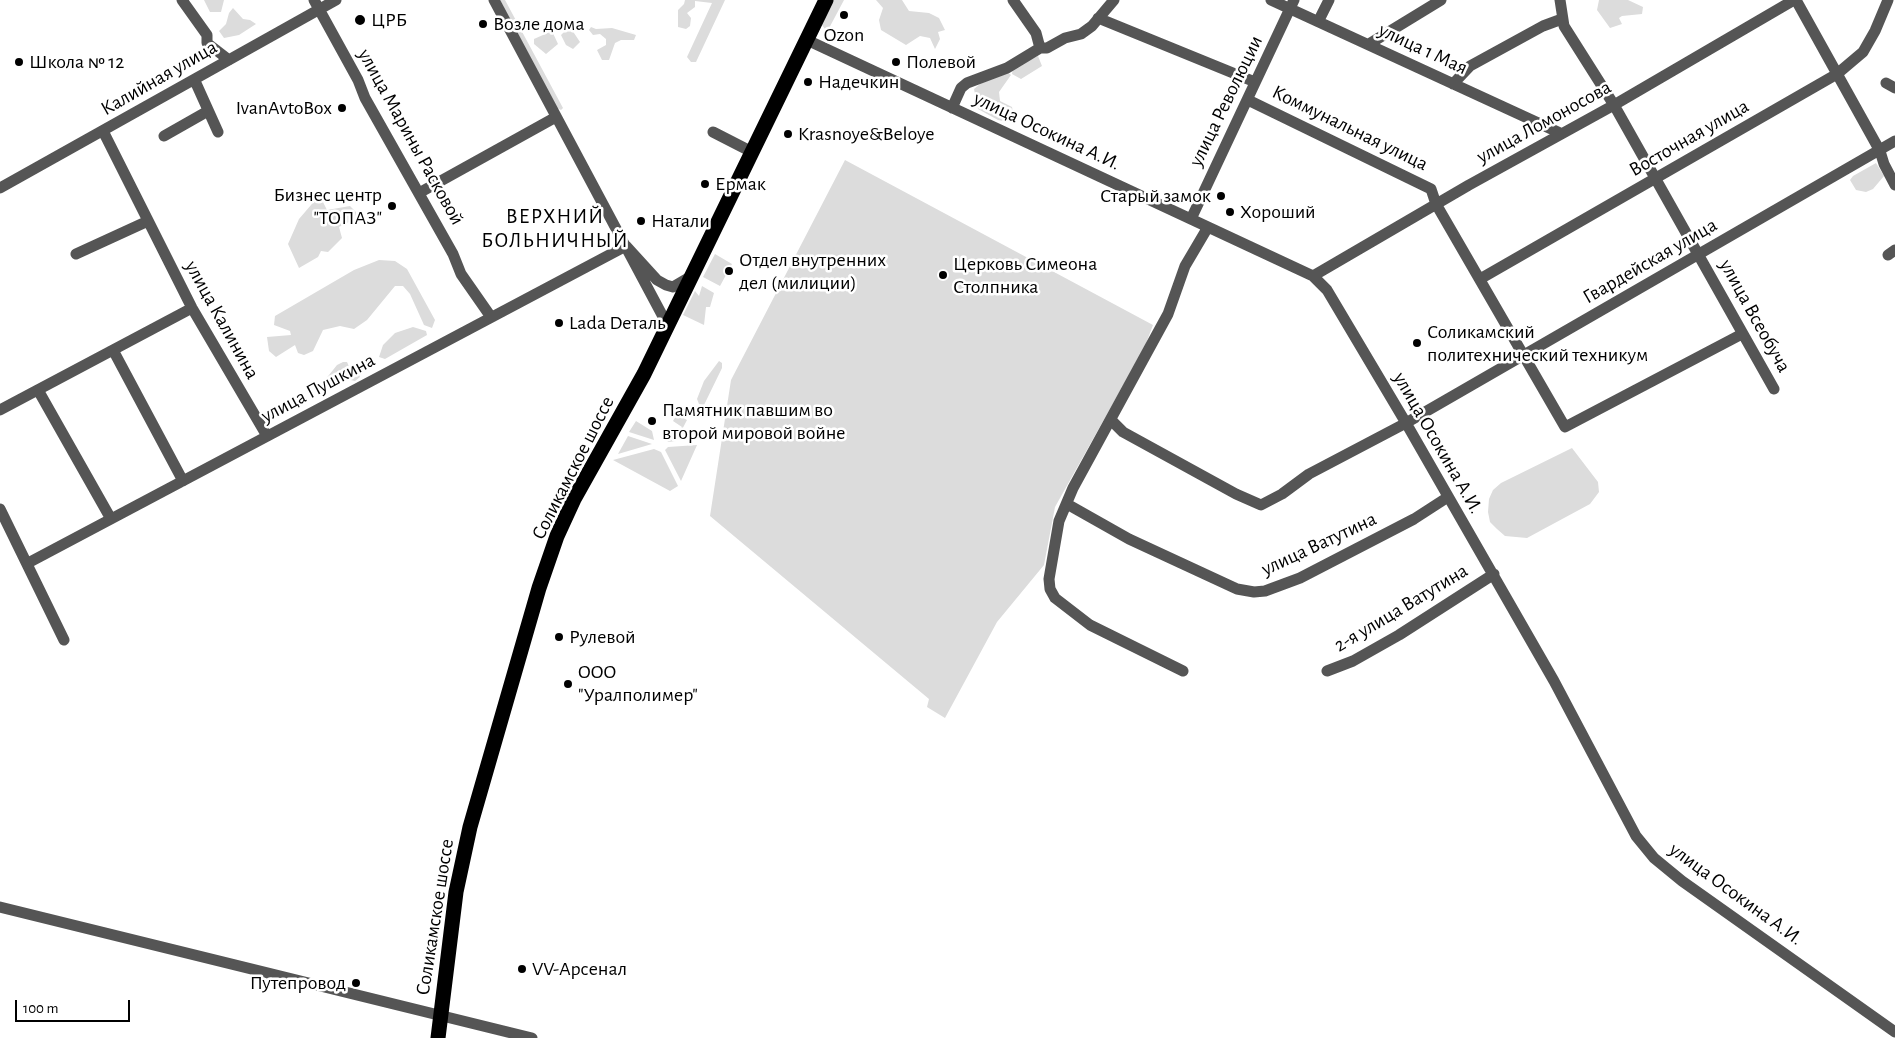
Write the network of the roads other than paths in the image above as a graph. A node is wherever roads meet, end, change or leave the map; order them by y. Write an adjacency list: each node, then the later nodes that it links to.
1 (182, 0): 21 (street)
2 (336, 0): 13 (street, Калийная улица)
3 (494, 0): 30 (street)
4 (826, 0): 18 (highway, Соликамское шоссе)
5 (1013, 0): 20 (street)
6 (1114, 0): 15 (street)
7 (1270, 0): 14 (street, улица 1 Мая)
8 (1329, 0): 17 (street)
9 (1441, 0): 19 (street)
10 (1560, 0): 16 (street, улица Всеобуча)
11 (1795, 0): 22 (street); 27 (street, улица Ломоносова)
12 (1888, 0): 22 (street, Восточная улица)
13 (316, 4): 21 (street, Калийная улица); 42 (street, улица Марины Расковой)
14 (1292, 4): 17 (street, улица 1 Мая); 24 (street, улица Революции)
15 (1098, 18): 20 (street); 24 (street)
16 (1562, 19): 25 (street); 27 (street, улица Всеобуча)
17 (1319, 20): 19 (street, улица 1 Мая)
18 (807, 40): 28 (street, улица Осокина А.И.); 38 (highway, Соликамское шоссе)
19 (1369, 44): 25 (street, улица 1 Мая)
20 (1040, 48): 28 (street)
21 (229, 60): 23 (street, Калийная улица)
22 (1837, 74): 37 (street); 39 (street, Восточная улица)
23 (195, 81): 29 (street); 31 (street, Калийная улица)
24 (1254, 82): 26 (street, улица Революции)
25 (1453, 84): 34 (street, улица 1 Мая)
26 (1248, 100): 43 (street, Коммунальная улица); 44 (street, улица Революции)
27 (1614, 105): 34 (street, улица Ломоносова); 39 (street, улица Всеобуча)
28 (952, 108): 44 (street, улица Осокина А.И.)
29 (208, 111): 32 (street); 35 (street)
30 (556, 117): 42 (street); 47 (street)
31 (103, 131): 41 (street, Калийная улица); 45 (street, улица Калинина)
32 (218, 132)
33 (713, 132): 38 (street)
34 (1560, 133): 43 (street, улица Ломоносова)
35 (164, 136)
36 (1895, 141): 37 (street, Гвардейская улица)
37 (1880, 151): 40 (street); 49 (street, Гвардейская улица)
38 (752, 152): 50 (highway, Соликамское шоссе)
39 (1656, 178): 49 (street, улица Всеобуча); 52 (street, Восточная улица)
40 (1895, 185)
41 (0, 188)
42 (419, 193): 54 (street, улица Марины Расковой)
43 (1436, 204): 51 (street, улица Ломоносова); 52 (street, Коммунальная улица)
44 (1191, 219): 46 (street, улица Осокина А.И.)
45 (148, 220): 48 (street); 53 (street, улица Калинина)
46 (1208, 227): 51 (street, улица Осокина А.И.); 62 (street)
47 (626, 246): 50 (street); 54 (street, улица Пушкина); 55 (street)
48 (76, 254)
49 (1699, 254): 56 (street, улица Всеобуча); 58 (street, Гвардейская улица)
50 (694, 274): 55 (highway, Соликамское шоссе)
51 (1313, 276): 63 (street, улица Осокина А.И.)
52 (1480, 279): 58 (street, Коммунальная улица)
53 (192, 308): 57 (street); 64 (street, улица Калинина)
54 (491, 318): 64 (street, улица Пушкина)
55 (668, 326): 76 (highway, Соликамское шоссе)
56 (1742, 334): 58 (street, Коммунальная улица); 59 (street, улица Всеобуча)
57 (113, 350): 60 (street); 65 (street)
58 (1523, 356): 63 (street, Гвардейская улица)
59 (1774, 389)
60 (38, 390): 61 (street); 69 (street)
61 (0, 410)
62 (1112, 420): 63 (street, Гвардейская улица); 67 (street)
63 (1406, 423): 66 (street, улица Осокина А.И.)
64 (266, 436): 65 (street, улица Пушкина)
65 (183, 481): 69 (street, улица Пушкина)
66 (1448, 497): 67 (street, улица Ватутина); 71 (street, улица Осокина А.И.)
67 (1068, 504): 73 (street)
68 (0, 509): 70 (street)
69 (111, 519): 70 (street, улица Пушкина)
70 (28, 563): 72 (street)
71 (1494, 574): 74 (street, 2-я улица Ватутина); 77 (street, улица Осокина А.И.)
72 (64, 640)
73 (1183, 671)
74 (1327, 671)
75 (0, 907): 76 (street)
76 (441, 1017): 78 (highway, Соликамское шоссе); 79 (street)
77 (1895, 1032)
78 (438, 1038)
79 (532, 1038)

